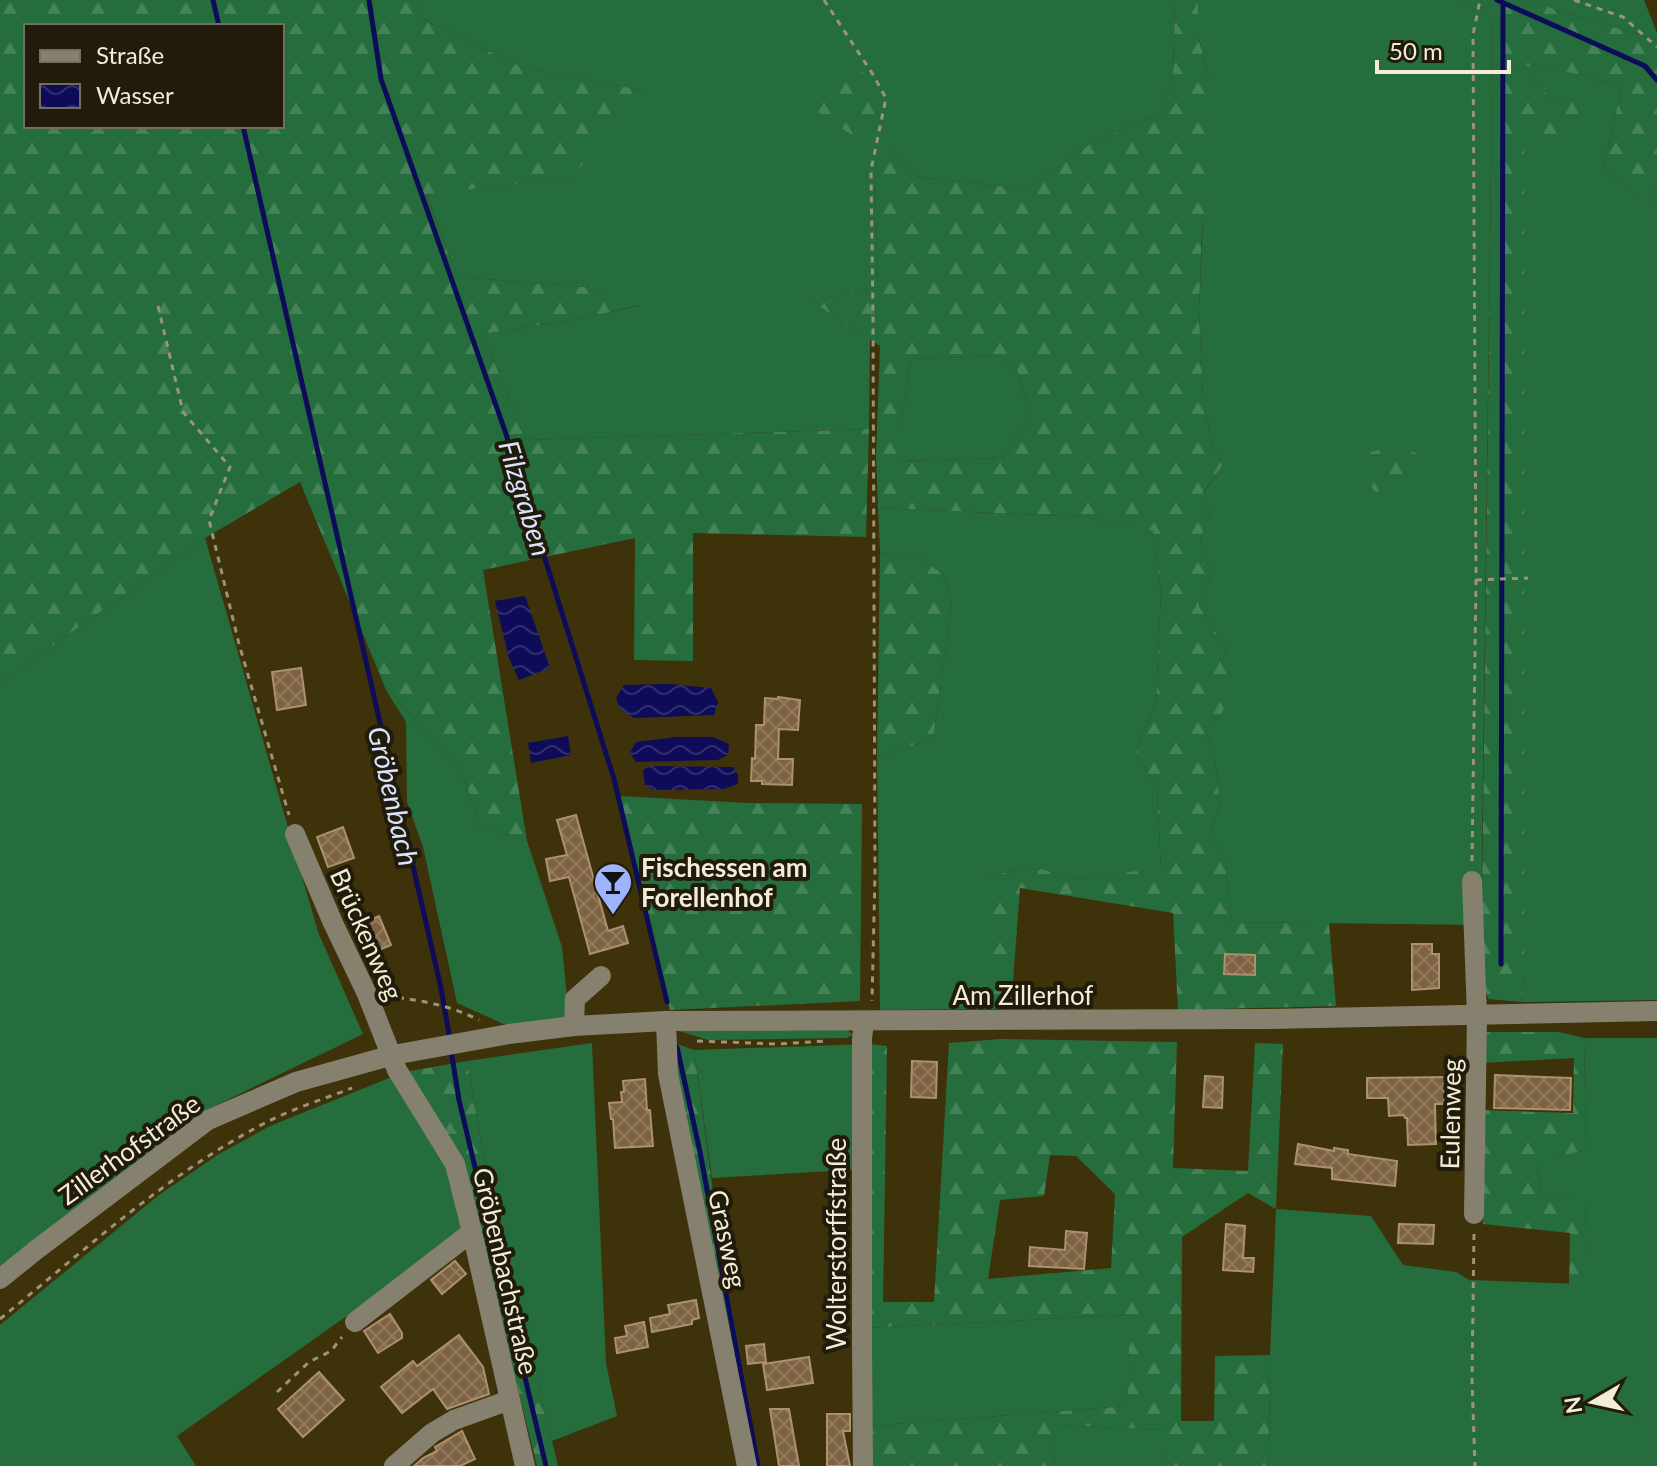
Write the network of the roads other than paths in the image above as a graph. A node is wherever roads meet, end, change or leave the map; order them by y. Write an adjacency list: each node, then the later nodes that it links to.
1 (295, 834): 9 (street, Brückenweg)
2 (1472, 881): 5 (street, Eulenweg)
3 (601, 976): 8 (street)
4 (1657, 1011): 5 (street, Am Zillerhof)
5 (1477, 1016): 7 (street, Am Zillerhof); 10 (street, Eulenweg)
6 (666, 1021): 7 (street, Am Zillerhof); 8 (street, Am Zillerhof); 17 (street, Grasweg)
7 (868, 1021): 18 (street, Wolterstorffstraße)
8 (574, 1026): 9 (street, Am Zillerhof)
9 (393, 1055): 11 (street, Gröbenbachstraße); 12 (street, Zillerhofstraße)
10 (1474, 1214)
11 (472, 1232): 13 (street); 14 (street, Gröbenbachstraße)
12 (0, 1279)
13 (355, 1322)
14 (510, 1400): 15 (street); 16 (street, Gröbenbachstraße)
15 (394, 1466)
16 (525, 1466)
17 (747, 1466)
18 (863, 1466)

